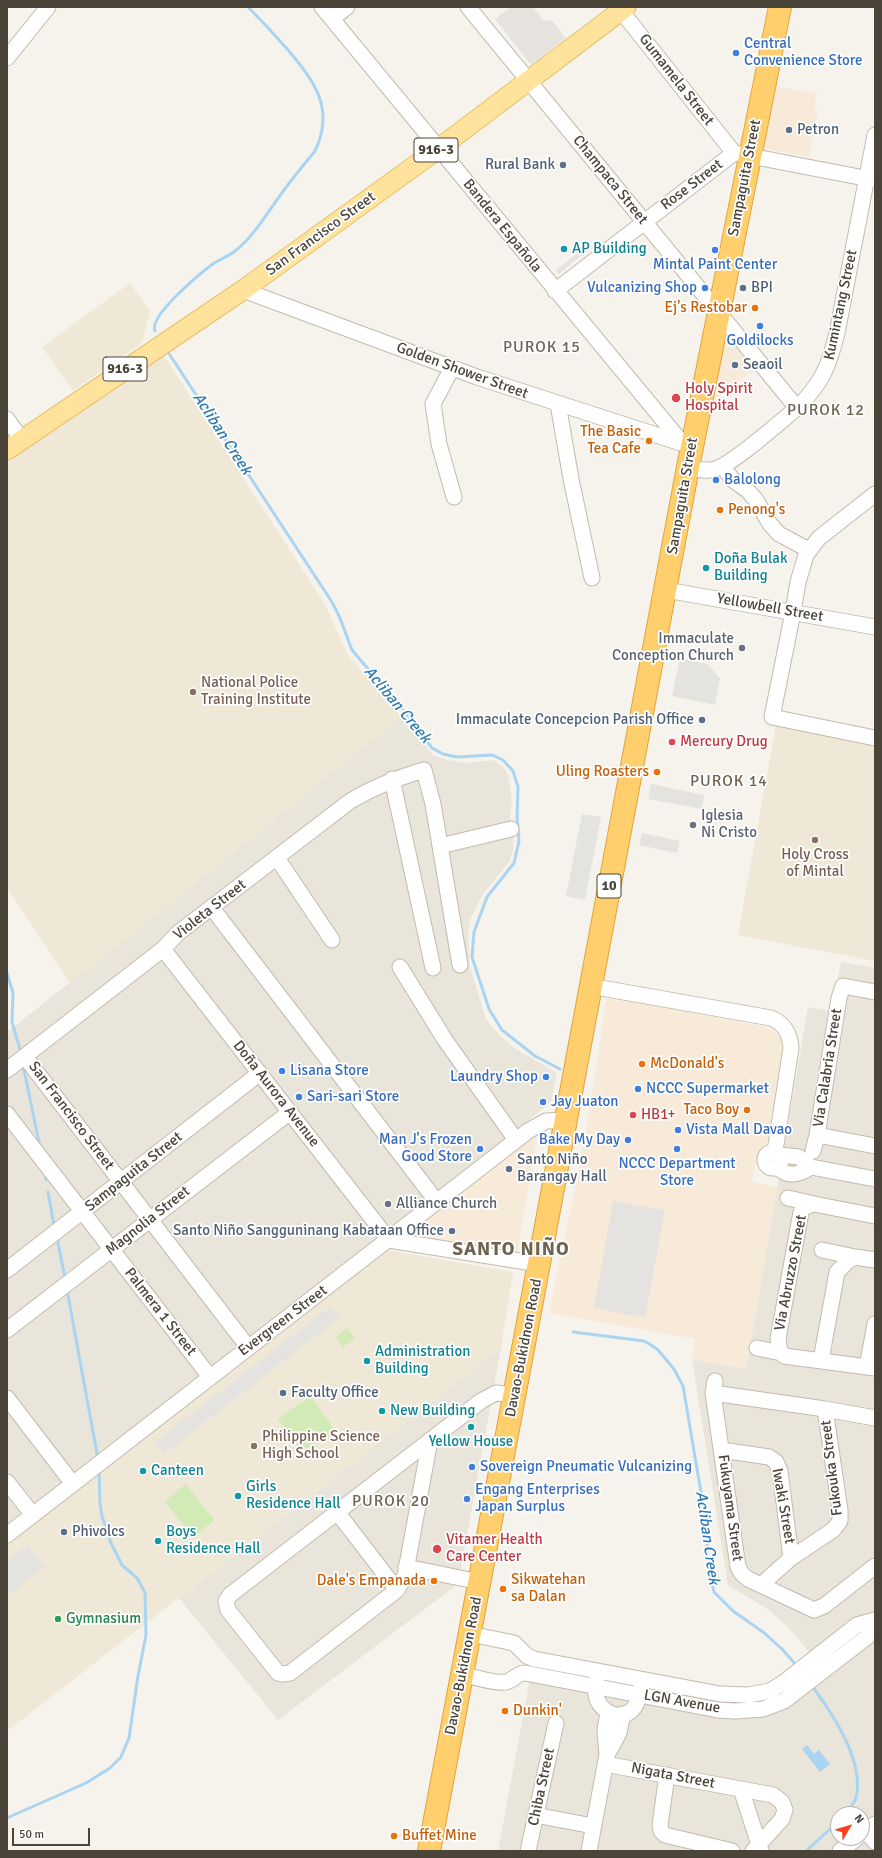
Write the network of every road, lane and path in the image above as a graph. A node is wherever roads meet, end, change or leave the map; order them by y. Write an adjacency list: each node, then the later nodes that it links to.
1 (322, 7): 7 (street, Bandera Española)
2 (347, 7): 7 (street)
3 (468, 7): 9 (street, Champaca Street)
4 (780, 7): 12 (highway, Sampaguita Street / 10)
5 (622, 8): 9 (main road, San Francisco Street / 916-3); 12 (street, Gumamela Street)
6 (43, 9): 8 (street)
7 (332, 19): 11 (street, Bandera Española)
8 (7, 58)
9 (529, 81): 11 (main road, San Francisco Street / 916-3); 14 (street, Champaca Street)
10 (875, 135): 13 (street, Kumintang Street)
11 (438, 149): 15 (main road, San Francisco Street / 916-3); 16 (street, Bandera Española)
12 (742, 155): 13 (street); 14 (street, Rose Street); 17 (highway, Sampaguita Street / 10)
13 (871, 179): 20 (street, Kumintang Street)
14 (644, 222): 16 (street, Rose Street); 17 (street, Champaca Street)
15 (243, 290): 18 (street, Golden Shower Street); 22 (main road, San Francisco Street / 916-3)
16 (554, 290): 23 (street, Bandera Española)
17 (718, 312): 20 (street, Champaca Street); 23 (highway, Sampaguita Street / 10)
18 (452, 368): 19 (street, Golden Shower Street); 26 (street)
19 (558, 404): 23 (street, Golden Shower Street); 28 (street)
20 (797, 408): 24 (street, Kumintang Street)
21 (7, 419): 22 (street)
22 (14, 445)
23 (688, 452): 24 (street); 29 (highway, Sampaguita Street / 10)
24 (723, 467): 27 (street)
25 (875, 494): 27 (street)
26 (454, 497)
27 (809, 550): 30 (street)
28 (592, 578)
29 (666, 590): 30 (street, Yellowbell Street); 43 (highway, Sampaguita Street / 10)
30 (794, 612): 31 (street, Yellowbell Street); 32 (street)
31 (875, 627)
32 (875, 738)
33 (392, 779): 35 (street, Violeta Street); 36 (street, Violeta Street); 42 (street)
34 (511, 829): 35 (street)
35 (440, 846): 40 (street)
36 (277, 858): 37 (street, Violeta Street); 38 (street)
37 (212, 908): 39 (street, Violeta Street); 58 (street)
38 (332, 940)
39 (163, 949): 45 (street, Violeta Street); 47 (street, Doña Aurora Avenue)
40 (460, 966)
41 (400, 967): 52 (street)
42 (433, 968)
43 (590, 986): 50 (highway, Davao-Bukidnon Road / 10); 55 (street)
44 (875, 992): 51 (street, Via Calabria Street)
45 (25, 1056): 46 (street, Violeta Street); 56 (street, San Francisco Street)
46 (7, 1070)
47 (260, 1074): 48 (street, Doña Aurora Avenue); 56 (street, Sampaguita Street)
48 (290, 1112): 62 (street, Magnolia Street); 63 (street, Doña Aurora Avenue)
49 (7, 1114): 60 (street, Palmera 1 Street)
50 (565, 1120): 52 (street, Evergreen Street); 68 (highway, Davao-Bukidnon Road / 10)
51 (817, 1135): 53 (street); 54 (street, Via Calabria Street)
52 (516, 1140): 58 (street, Evergreen Street)
53 (875, 1146)
54 (813, 1151)
55 (875, 1179)
56 (121, 1182): 60 (street, Sampaguita Street); 62 (street, San Francisco Street)
57 (788, 1198): 59 (street)
58 (437, 1202): 63 (street, Evergreen Street)
59 (818, 1205): 61 (street); 74 (street, Via Abruzzo Street)
60 (82, 1211): 64 (street, Palmera 1 Street); 69 (street, Sampaguita Street)
61 (875, 1216)
62 (150, 1219): 64 (street, Magnolia Street); 72 (street, San Francisco Street)
63 (389, 1240): 68 (street); 72 (street, Evergreen Street)
64 (112, 1250): 71 (street, Magnolia Street); 77 (street, Palmera 1 Street)
65 (822, 1250): 66 (street)
66 (855, 1257): 67 (street); 75 (street)
67 (875, 1260)
68 (539, 1264): 78 (highway, Davao-Bukidnon Road / 10)
69 (7, 1270)
70 (875, 1324): 76 (street)
71 (7, 1330)
72 (248, 1347): 77 (street, Evergreen Street)
73 (757, 1348): 74 (street)
74 (782, 1354): 75 (street)
75 (821, 1360): 76 (street)
76 (871, 1368)
77 (210, 1377): 85 (street, Evergreen Street)
78 (515, 1395): 82 (street); 92 (highway, Davao-Bukidnon Road / 10)
79 (7, 1398): 85 (street)
80 (825, 1409): 81 (street); 83 (street, Fukuyama Street); 89 (street, Fukouka Street)
81 (875, 1418)
82 (430, 1440): 86 (street); 91 (street)
83 (721, 1450): 89 (street, Iwaki Street); 93 (street, Fukuyama Street)
84 (7, 1482): 87 (street)
85 (73, 1484): 87 (street, Evergreen Street)
86 (337, 1512): 94 (street); 94 (street)
87 (33, 1515): 88 (street, Evergreen Street)
88 (7, 1535)
89 (791, 1558): 93 (street, Fukouka Street)
90 (875, 1566): 93 (street, Fukuyama Street)
91 (406, 1567): 92 (street); 94 (street)
92 (480, 1582): 97 (highway, Davao-Bukidnon Road / 10)
93 (761, 1585)
94 (398, 1590)
95 (875, 1620): 104 (street, LGN Avenue)
96 (875, 1623): 107 (street, LGN Avenue)
97 (470, 1634): 98 (street, LGN Avenue); 100 (highway, Davao-Bukidnon Road / 10)
98 (520, 1649): 99 (street, LGN Avenue); 101 (street)
99 (599, 1672): 102 (street, LGN Avenue); 103 (street)
100 (462, 1674): 101 (street, LGN Avenue); 118 (highway, Davao-Bukidnon Road / 10)
101 (515, 1677): 103 (street, LGN Avenue)
102 (643, 1680): 105 (street, LGN Avenue); 106 (street)
103 (596, 1686): 106 (street, LGN Avenue); 109 (street)
104 (770, 1691): 105 (street, LGN Avenue); 107 (street)
105 (712, 1693): 108 (street)
106 (640, 1695): 108 (street, LGN Avenue); 110 (street)
107 (776, 1705): 108 (street, LGN Avenue)
108 (710, 1708)
109 (608, 1712): 110 (street); 112 (street)
110 (623, 1714): 112 (street)
111 (556, 1723): 115 (street, Chiba Street)
112 (606, 1759): 113 (street, Nigata Street); 116 (street)
113 (667, 1775): 114 (street, Nigata Street); 121 (street)
114 (741, 1789): 117 (street); 117 (street, Nigata Street)
115 (535, 1816): 116 (street); 119 (street, Chiba Street)
116 (593, 1826): 120 (street)
117 (758, 1849)
118 (429, 1851)
119 (528, 1851)
120 (588, 1851)
121 (732, 1851)

